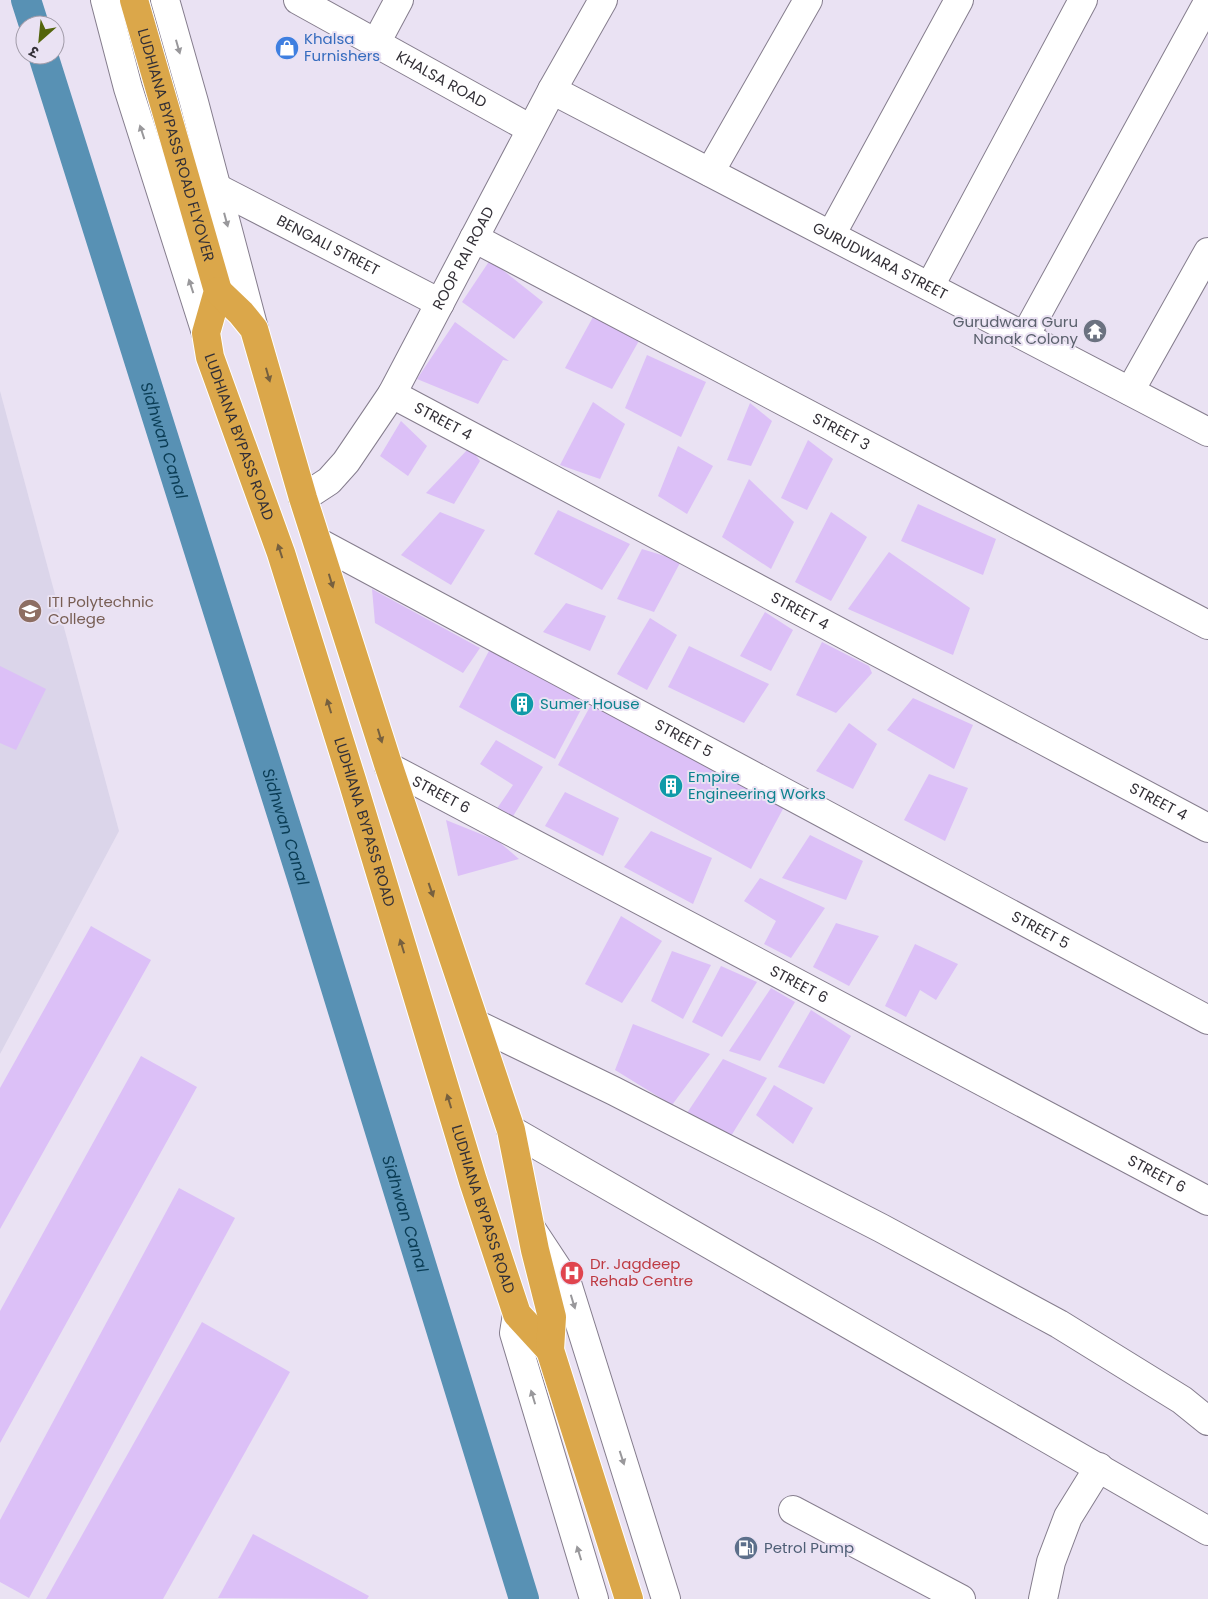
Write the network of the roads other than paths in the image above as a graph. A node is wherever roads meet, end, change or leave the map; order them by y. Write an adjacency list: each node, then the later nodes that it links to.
1 (105, 0): 23 (street, one-way to 1)
2 (134, 0): 20 (highway, LUDHIANA BYPASS ROAD FLYOVER)
3 (165, 0): 15 (street, one-way to 15)
4 (298, 0): 11 (street, KHALSA ROAD)
5 (399, 0): 11 (street)
6 (603, 0): 12 (street, ROOP RAI ROAD)
7 (808, 0): 14 (street)
8 (959, 0): 16 (street)
9 (1083, 0): 19 (street)
10 (1208, 2): 24 (street)
11 (376, 43): 13 (street, KHALSA ROAD)
12 (552, 90): 13 (street, ROOP RAI ROAD); 14 (street, GURUDWARA STREET)
13 (531, 129): 17 (street, ROOP RAI ROAD)
14 (710, 172): 16 (street, GURUDWARA STREET)
15 (217, 188): 21 (street, BENGALI STREET); 22 (street, one-way to 22)
16 (831, 235): 19 (street, GURUDWARA STREET)
17 (474, 238): 21 (street, ROOP RAI ROAD); 30 (street, STREET 3)
18 (1208, 252): 25 (street)
19 (930, 286): 24 (street, GURUDWARA STREET)
20 (218, 291): 22 (highway, LUDHIANA BYPASS ROAD FLYOVER); 23 (highway)
21 (440, 303): 26 (street, ROOP RAI ROAD)
22 (254, 329): 28 (highway, one-way to 28)
23 (206, 333): 38 (highway, LUDHIANA BYPASS ROAD, one-way to 23)
24 (1025, 336): 25 (street, GURUDWARA STREET)
25 (1130, 391): 27 (street, GURUDWARA STREET)
26 (392, 394): 28 (street, ROOP RAI ROAD); 32 (street, STREET 4)
27 (1208, 432)
28 (303, 498): 29 (highway)
29 (318, 542): 31 (highway, one-way to 31); 33 (street, STREET 5)
30 (1208, 625)
31 (389, 767): 34 (highway, one-way to 34); 36 (street, STREET 6)
32 (1208, 828)
33 (1208, 1020)
34 (476, 1024): 35 (highway); 40 (street)
35 (511, 1130): 37 (highway); 41 (street)
36 (1208, 1201)
37 (532, 1230): 39 (highway); 46 (street, one-way to 46)
38 (517, 1314): 39 (highway); 44 (street, one-way to 38)
39 (550, 1350): 45 (highway)
40 (1208, 1421)
41 (1099, 1467): 43 (street); 48 (street)
42 (793, 1510): 47 (street)
43 (1208, 1531)
44 (594, 1599)
45 (629, 1599)
46 (666, 1599)
47 (961, 1599)
48 (1043, 1599)

